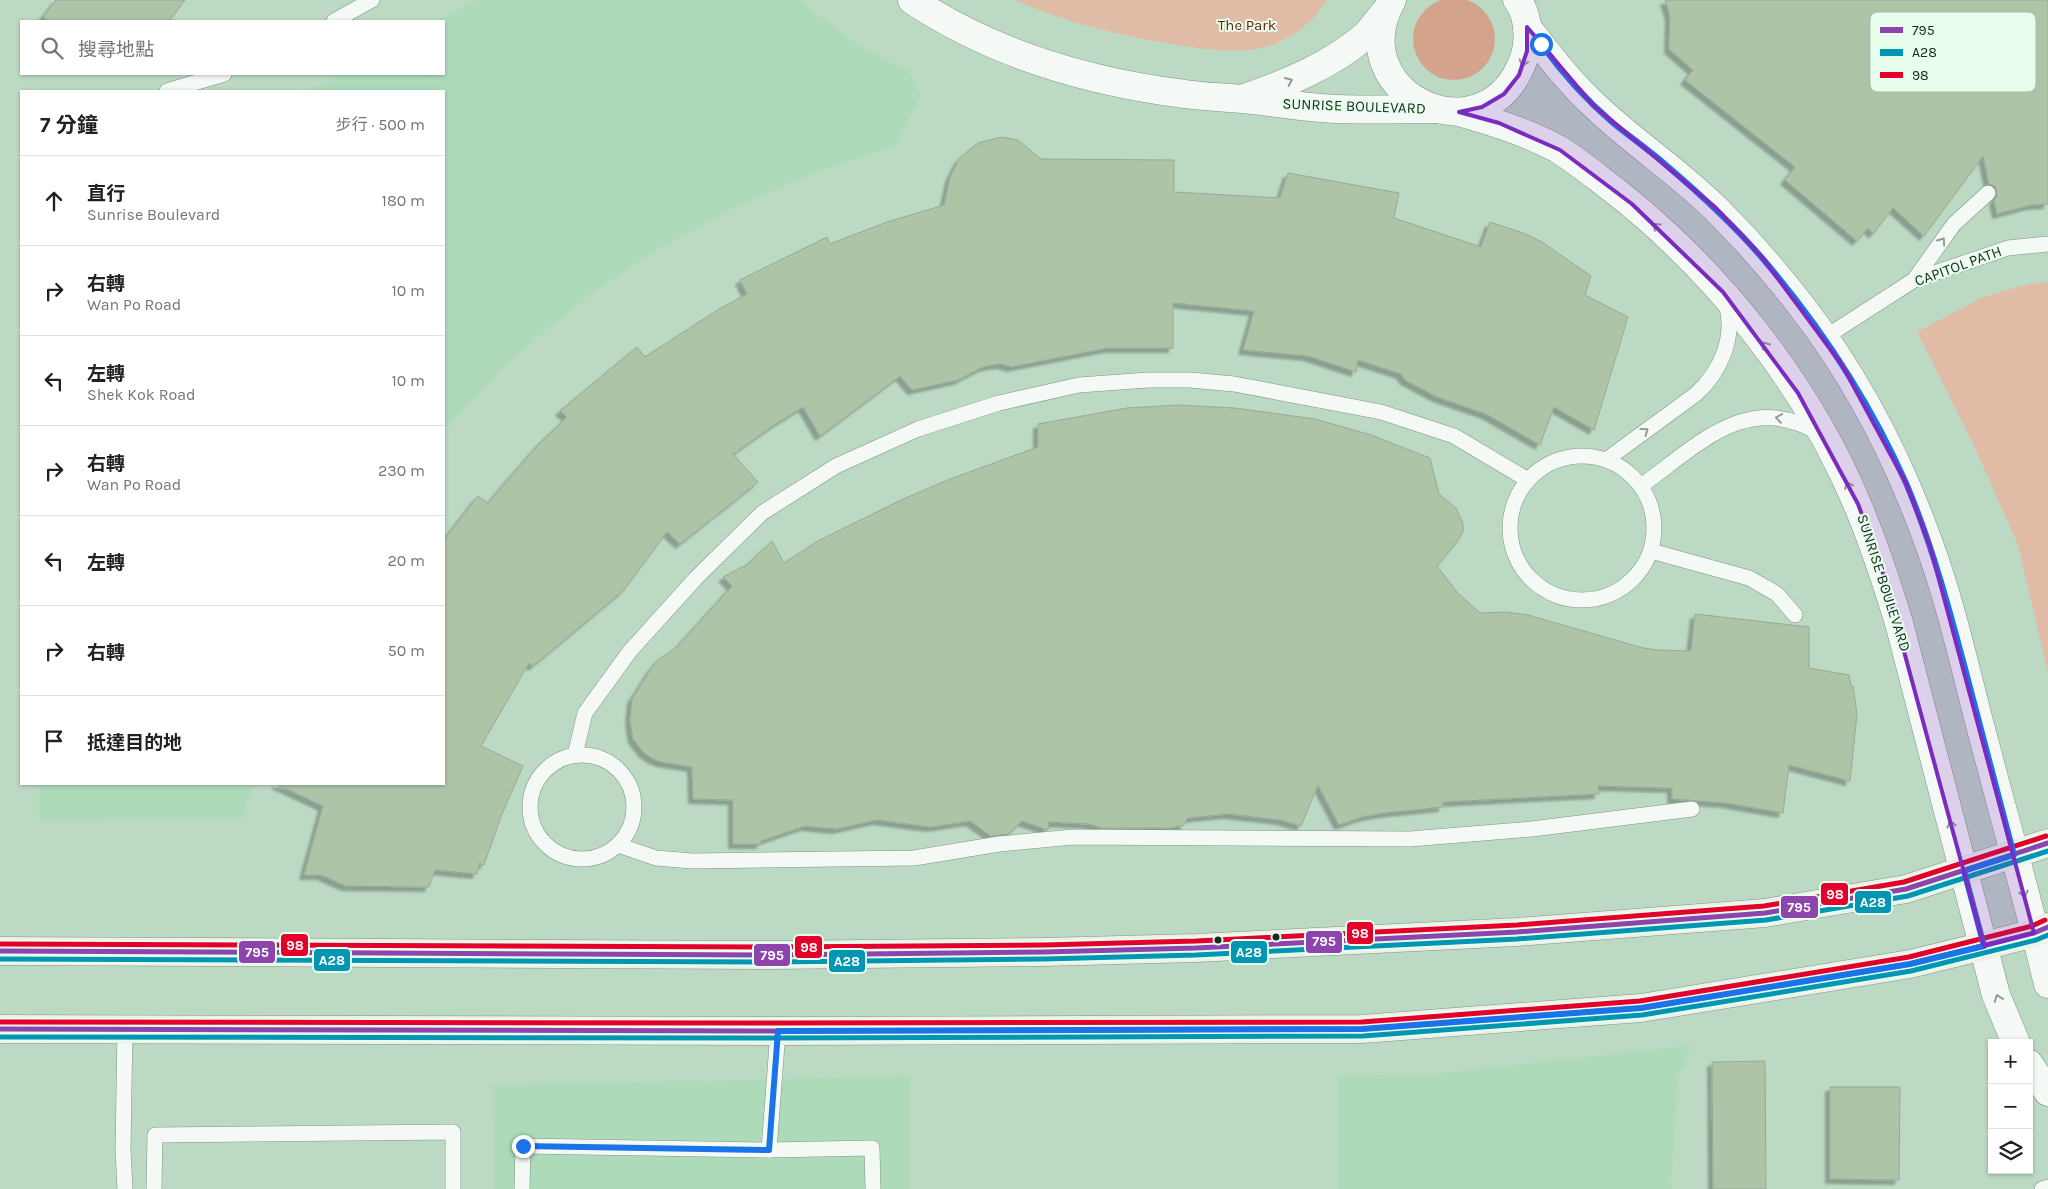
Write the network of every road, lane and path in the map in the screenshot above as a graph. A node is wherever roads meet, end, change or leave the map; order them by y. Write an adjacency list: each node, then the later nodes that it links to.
1 (372, 0): 5 (lane)
2 (912, 0): 8 (street, SUNRISE BOULEVARD)
3 (1388, 6): 8 (street, SUNRISE BOULEVARD, one-way to 3); 9 (street, SUNRISE BOULEVARD)
4 (1522, 8): 9 (street, SUNRISE BOULEVARD, one-way to 9); 14 (street, SUNRISE BOULEVARD)
5 (336, 20)
6 (221, 75): 7 (lane)
7 (170, 90)
8 (1244, 99): 9 (street, SUNRISE BOULEVARD)
9 (1447, 111): 13 (street, SUNRISE BOULEVARD, one-way to 9)
10 (1988, 193): 12 (lane, one-way to 10)
11 (2048, 244): 12 (lane, CAPITOL PATH)
12 (1914, 280): 14 (lane, CAPITOL PATH)
13 (1723, 292): 15 (street, SUNRISE BOULEVARD, one-way to 13); 16 (lane, one-way to 13)
14 (1824, 338): 25 (street, SUNRISE BOULEVARD)
15 (1823, 436): 18 (lane, one-way to 18); 26 (street, SUNRISE BOULEVARD, one-way to 15)
16 (1606, 460): 17 (lane); 18 (lane)
17 (1528, 480): 19 (lane); 21 (lane)
18 (1641, 486): 19 (lane)
19 (1651, 551): 20 (lane)
20 (1795, 615)
21 (576, 754): 24 (lane); 24 (lane)
22 (1692, 809): 24 (lane)
23 (2048, 843): 25 (main road)
24 (618, 845)
25 (2014, 855): 26 (main road); 27 (street, SUNRISE BOULEVARD, one-way to 27)
26 (1964, 871): 28 (street, SUNRISE BOULEVARD); 29 (main road)
27 (2041, 930): 28 (main road); 30 (street, SUNRISE BOULEVARD)
28 (1984, 946): 33 (main road); 34 (street, SUNRISE BOULEVARD, one-way to 28)
29 (0, 951)
30 (2048, 984)
31 (0, 1029): 32 (main road)
32 (125, 1029): 33 (main road); 39 (lane)
33 (778, 1031): 37 (lane)
34 (2014, 1039)
35 (2033, 1070): 36 (street)
36 (2048, 1092)
37 (769, 1150): 42 (lane); 43 (lane)
38 (2048, 1187): 44 (lane)
39 (125, 1189)
40 (154, 1189): 41 (lane)
41 (453, 1189)
42 (522, 1189)
43 (873, 1189)
44 (2042, 1189)

